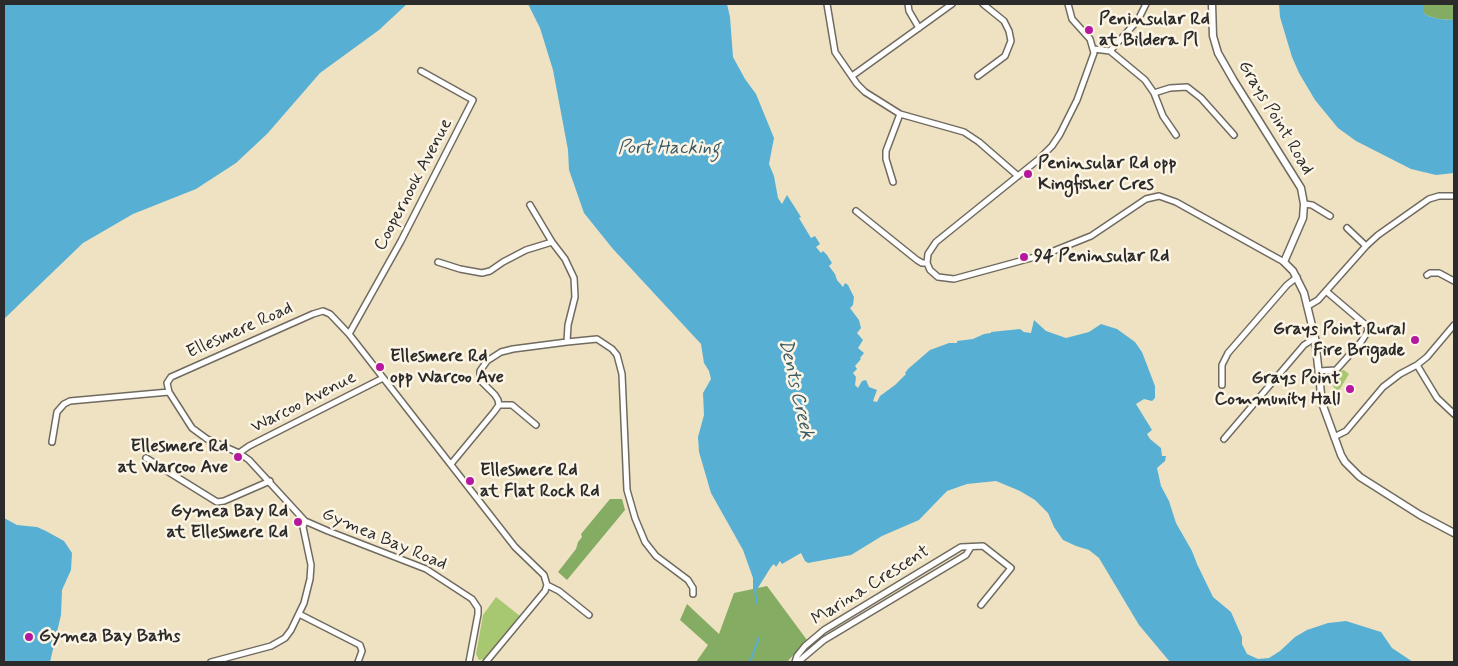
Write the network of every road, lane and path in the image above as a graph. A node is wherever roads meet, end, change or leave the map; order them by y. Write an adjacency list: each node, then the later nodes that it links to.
1 (827, 4): 12 (street)
2 (908, 4): 8 (street)
3 (952, 4): 8 (street)
4 (983, 4): 13 (street)
5 (1068, 4): 9 (street)
6 (1146, 4): 10 (street)
7 (1212, 4): 21 (street, Grays Point Road)
8 (919, 28): 12 (street)
9 (1094, 49): 10 (street); 18 (street)
10 (1110, 51): 14 (street)
11 (421, 71): 37 (street, Coopernook Avenue)
12 (852, 76): 15 (street)
13 (978, 76)
14 (1154, 93): 16 (street); 17 (street)
15 (900, 114): 18 (street); 19 (street)
16 (1176, 135)
17 (1234, 135)
18 (1018, 176): 30 (street)
19 (893, 182)
20 (1454, 196): 27 (street)
21 (1304, 204): 24 (street); 29 (street, Grays Point Road)
22 (530, 205): 26 (street)
23 (856, 211): 30 (street)
24 (1330, 216)
25 (1347, 228): 27 (street)
26 (552, 242): 28 (street); 39 (street)
27 (1366, 246): 34 (street)
28 (438, 262)
29 (1284, 262): 30 (street); 32 (street)
30 (927, 263)
31 (1427, 275): 33 (street)
32 (1297, 277): 35 (street); 43 (street)
33 (1454, 281)
34 (1326, 291): 35 (street); 41 (street)
35 (1308, 306): 38 (street)
36 (1454, 325): 40 (street)
37 (349, 334): 42 (street, Ellesmere Road); 44 (street, Ellesmere Road)
38 (1315, 338): 41 (street); 49 (street)
39 (567, 342): 45 (street); 59 (street)
40 (1417, 365): 46 (street); 48 (street)
41 (1319, 372): 48 (street)
42 (383, 378): 51 (street, Warcoo Avenue); 53 (street, Ellesmere Road)
43 (1222, 385)
44 (169, 392): 50 (street); 51 (street)
45 (498, 405): 47 (street); 53 (street)
46 (1454, 414)
47 (536, 425)
48 (1334, 437): 56 (street)
49 (1224, 439)
50 (52, 442)
51 (239, 453): 54 (street)
52 (146, 458): 54 (street)
53 (451, 464): 58 (street, Ellesmere Road)
54 (270, 481): 55 (street)
55 (305, 521): 61 (street); 65 (street, Gymea Bay Road)
56 (1454, 533)
57 (971, 548): 60 (street, Marina Crescent); 67 (street, Marina Crescent); 67 (street, Marina Crescent)
58 (547, 585): 62 (street, Ellesmere Road); 66 (street)
59 (693, 594)
60 (981, 605)
61 (299, 614): 63 (street); 64 (street)
62 (588, 615)
63 (212, 662)
64 (358, 662)
65 (469, 662)
66 (486, 662)
67 (796, 662)

